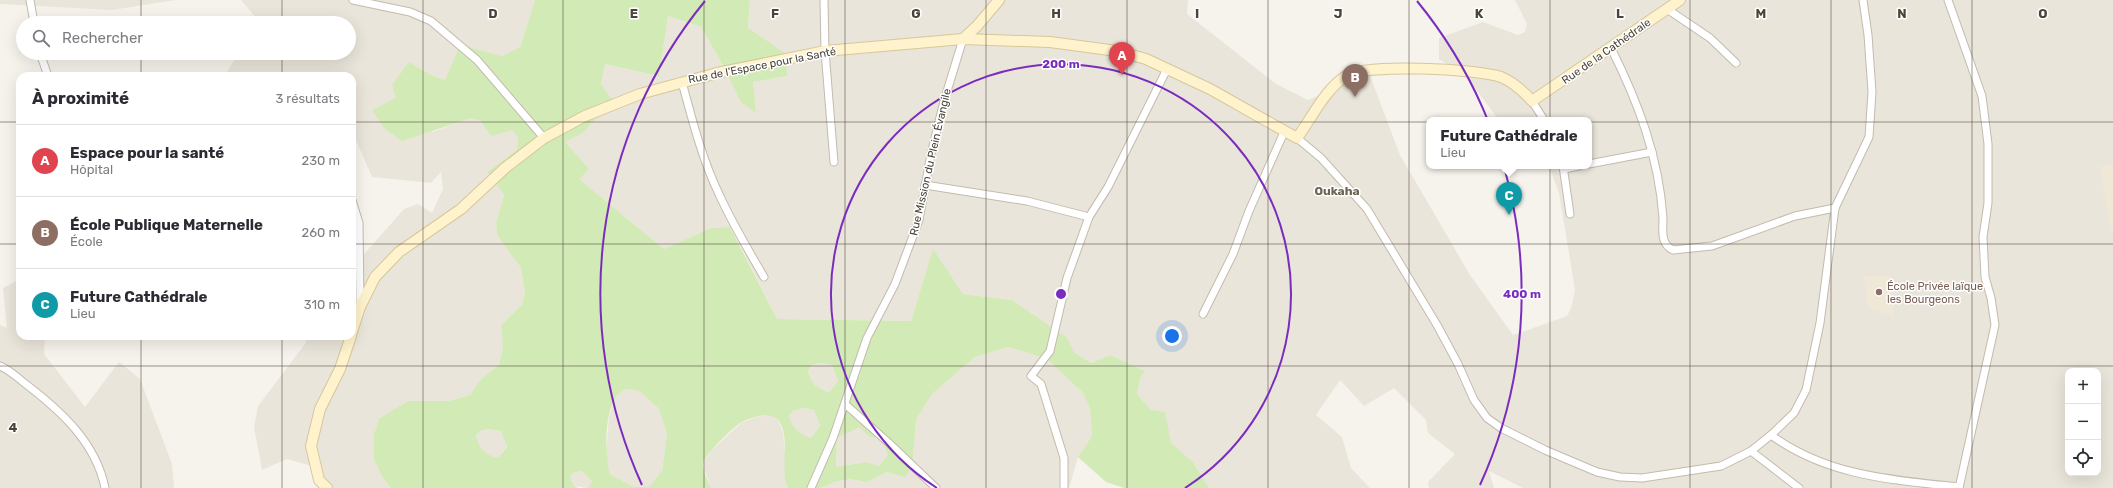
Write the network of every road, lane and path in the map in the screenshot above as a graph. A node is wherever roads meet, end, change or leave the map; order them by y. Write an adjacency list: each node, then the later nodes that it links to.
1 (30, 0): 9 (street)
2 (353, 0): 21 (street)
3 (824, 0): 12 (street)
4 (999, 0): 10 (street, Rue Mission du Plein Évangile)
5 (1680, 0): 8 (street, Rue de la Cathédrale)
6 (1862, 0): 28 (street)
7 (1948, 0): 47 (street)
8 (1667, 9): 11 (street, Rue de la Cathédrale); 14 (street)
9 (33, 16)
10 (963, 39): 12 (street, Rue de l'Espace pour la Santé); 15 (street, Rue de l'Espace pour la Santé); 27 (street, Rue Mission du Plein Évangile)
11 (1611, 48): 18 (street, Rue de la Cathédrale); 23 (street)
12 (825, 51): 17 (street, Rue de l'Espace pour la Santé); 24 (street)
13 (42, 60): 16 (street)
14 (1736, 63)
15 (1167, 69): 20 (street, Rue de l'Espace pour la Santé); 31 (street)
16 (47, 72)
17 (682, 82): 21 (street, Rue de l'Espace pour la Santé); 32 (street)
18 (1532, 101): 19 (street); 22 (street)
19 (1542, 117)
20 (1285, 130): 22 (street, Rue de l'Espace pour la Santé); 34 (street)
21 (544, 138): 33 (street, Rue de l'Espace pour la Santé)
22 (1298, 138): 40 (street)
23 (1652, 152): 25 (street); 28 (street)
24 (834, 162)
25 (1592, 163)
26 (1563, 169): 30 (street)
27 (925, 185): 31 (street); 38 (street, Rue Mission du Plein Évangile)
28 (1835, 208): 39 (street)
29 (356, 213): 33 (street)
30 (1570, 214)
31 (1089, 217): 45 (street)
32 (764, 277)
33 (360, 307): 35 (street, Rue de l'Espace pour la Santé)
34 (1203, 314)
35 (356, 320)
36 (350, 340): 42 (street)
37 (0, 366): 41 (street)
38 (844, 404): 43 (street, Rue Mission du Plein Évangile); 44 (street)
39 (1771, 435): 40 (street); 47 (street)
40 (1751, 450): 46 (street)
41 (105, 488)
42 (326, 488)
43 (811, 488)
44 (936, 488)
45 (1064, 488)
46 (1799, 488)
47 (1959, 488)

